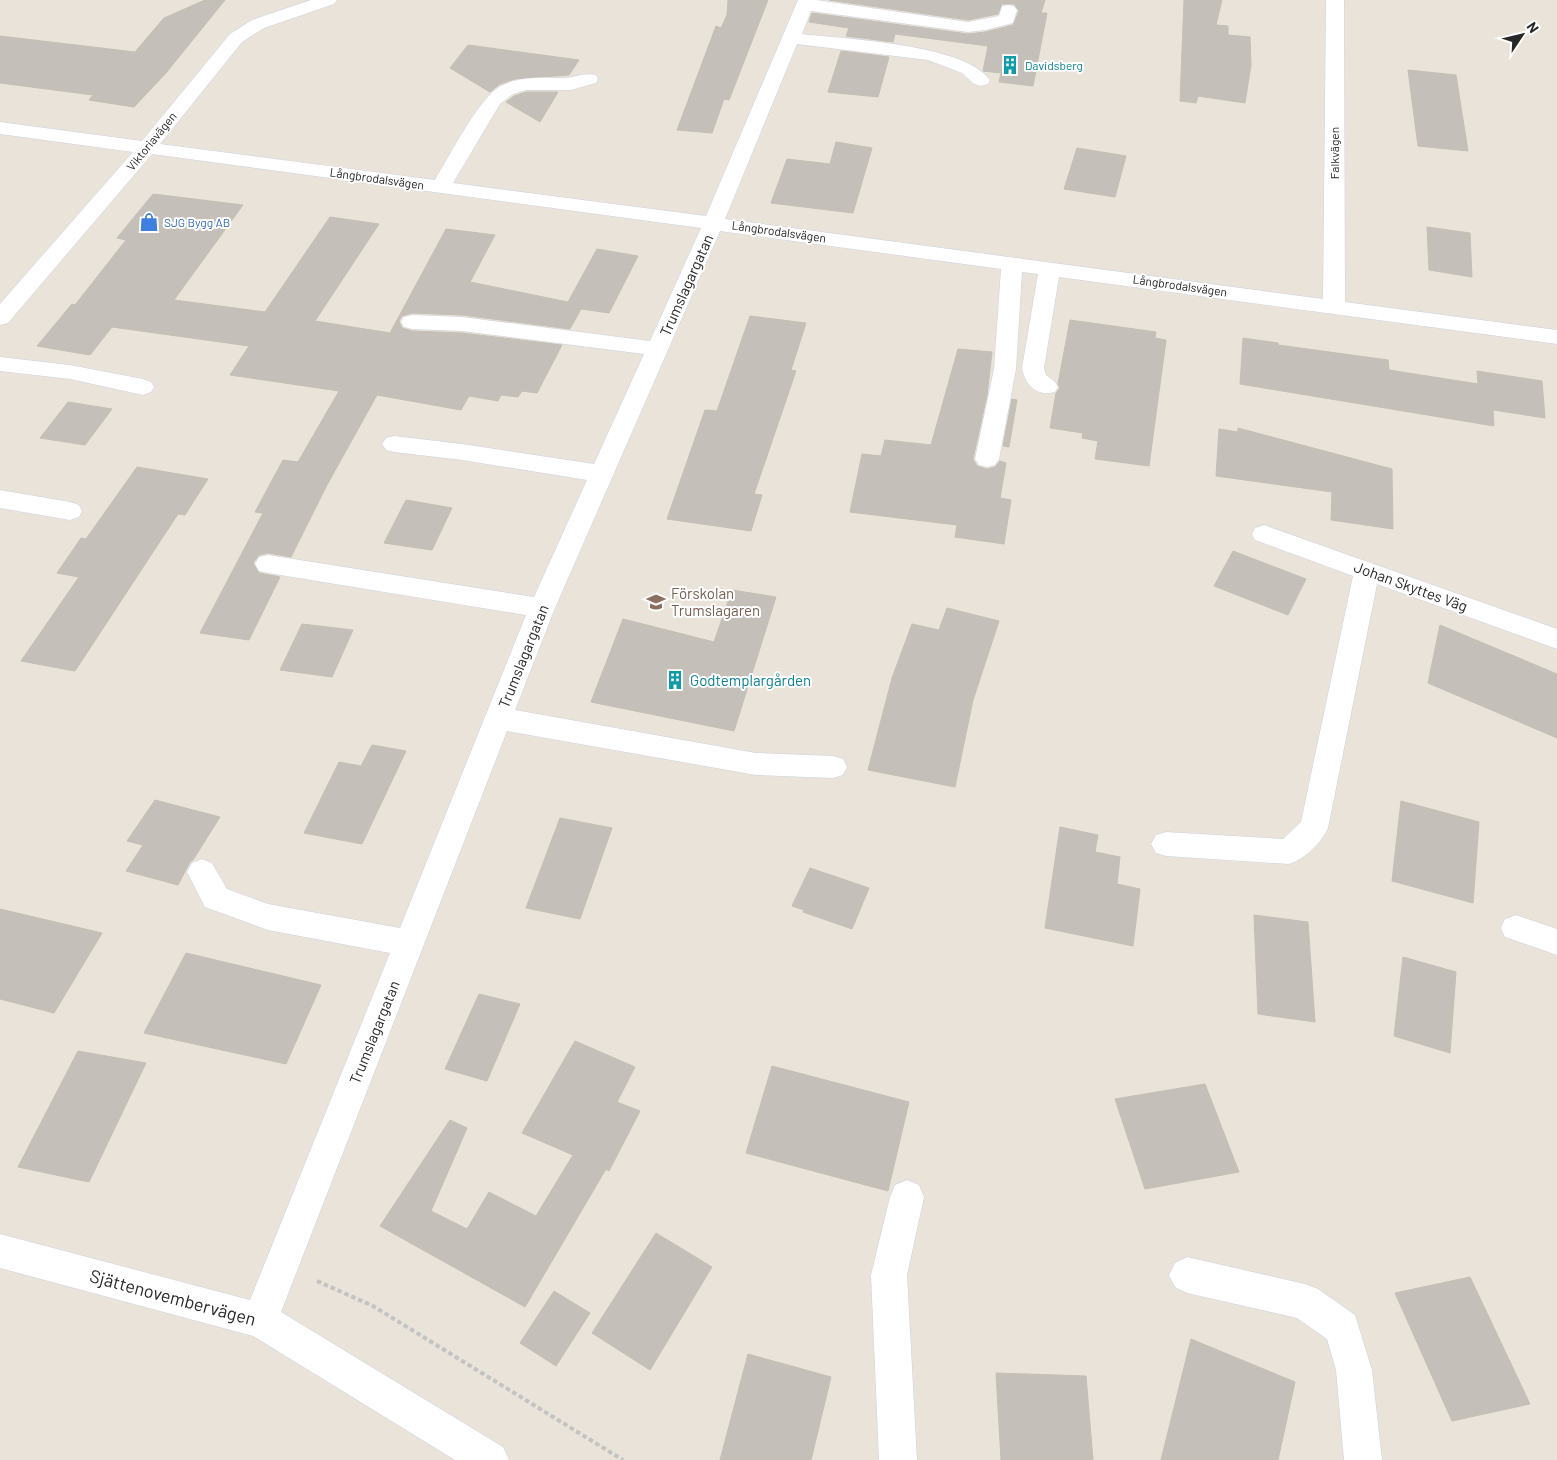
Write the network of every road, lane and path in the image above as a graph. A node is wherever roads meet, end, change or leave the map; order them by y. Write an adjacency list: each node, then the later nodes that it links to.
1 (328, 0): 9 (street, Viktoriavägen)
2 (1335, 0): 14 (street, Falkvägen)
3 (806, 3): 4 (street); 5 (street, Trumslagargatan)
4 (1008, 10)
5 (792, 38): 7 (street); 11 (street, Trumslagargatan)
6 (589, 79): 10 (street)
7 (981, 80)
8 (0, 128): 9 (street, Långbrodalsvägen)
9 (147, 147): 10 (street, Långbrodalsvägen); 15 (street, Viktoriavägen)
10 (442, 186): 11 (street, Långbrodalsvägen)
11 (714, 222): 12 (street, Långbrodalsvägen); 18 (street, Trumslagargatan)
12 (1012, 263): 13 (street, Långbrodalsvägen); 23 (street)
13 (1050, 268): 14 (street, Långbrodalsvägen); 21 (street)
14 (1334, 306): 17 (street, Långbrodalsvägen)
15 (0, 318)
16 (412, 322): 18 (street)
17 (1557, 337)
18 (658, 349): 24 (street, Trumslagargatan)
19 (0, 364): 20 (street)
20 (143, 386)
21 (1047, 387)
22 (394, 444): 24 (street)
23 (987, 458)
24 (602, 474): 30 (street, Trumslagargatan)
25 (0, 499): 26 (street)
26 (70, 511)
27 (1264, 534): 29 (street, Johan Skyttes Väg)
28 (268, 564): 30 (street)
29 (1367, 570): 31 (street, Johan Skyttes Väg); 34 (street)
30 (542, 608): 32 (street, Trumslagargatan)
31 (1557, 639)
32 (498, 718): 33 (street); 38 (street, Trumslagargatan)
33 (833, 767)
34 (1166, 844)
35 (202, 872): 38 (street)
36 (1516, 928): 37 (street)
37 (1557, 942)
38 (409, 943): 43 (street, Trumslagargatan)
39 (907, 1197): 46 (street)
40 (0, 1251): 43 (street, Sjättenovembervägen)
41 (1187, 1275): 47 (street)
42 (311, 1279): 45 (path)
43 (260, 1320): 44 (street, Sjättenovembervägen)
44 (490, 1460)
45 (623, 1460)
46 (898, 1460)
47 (1362, 1460)

